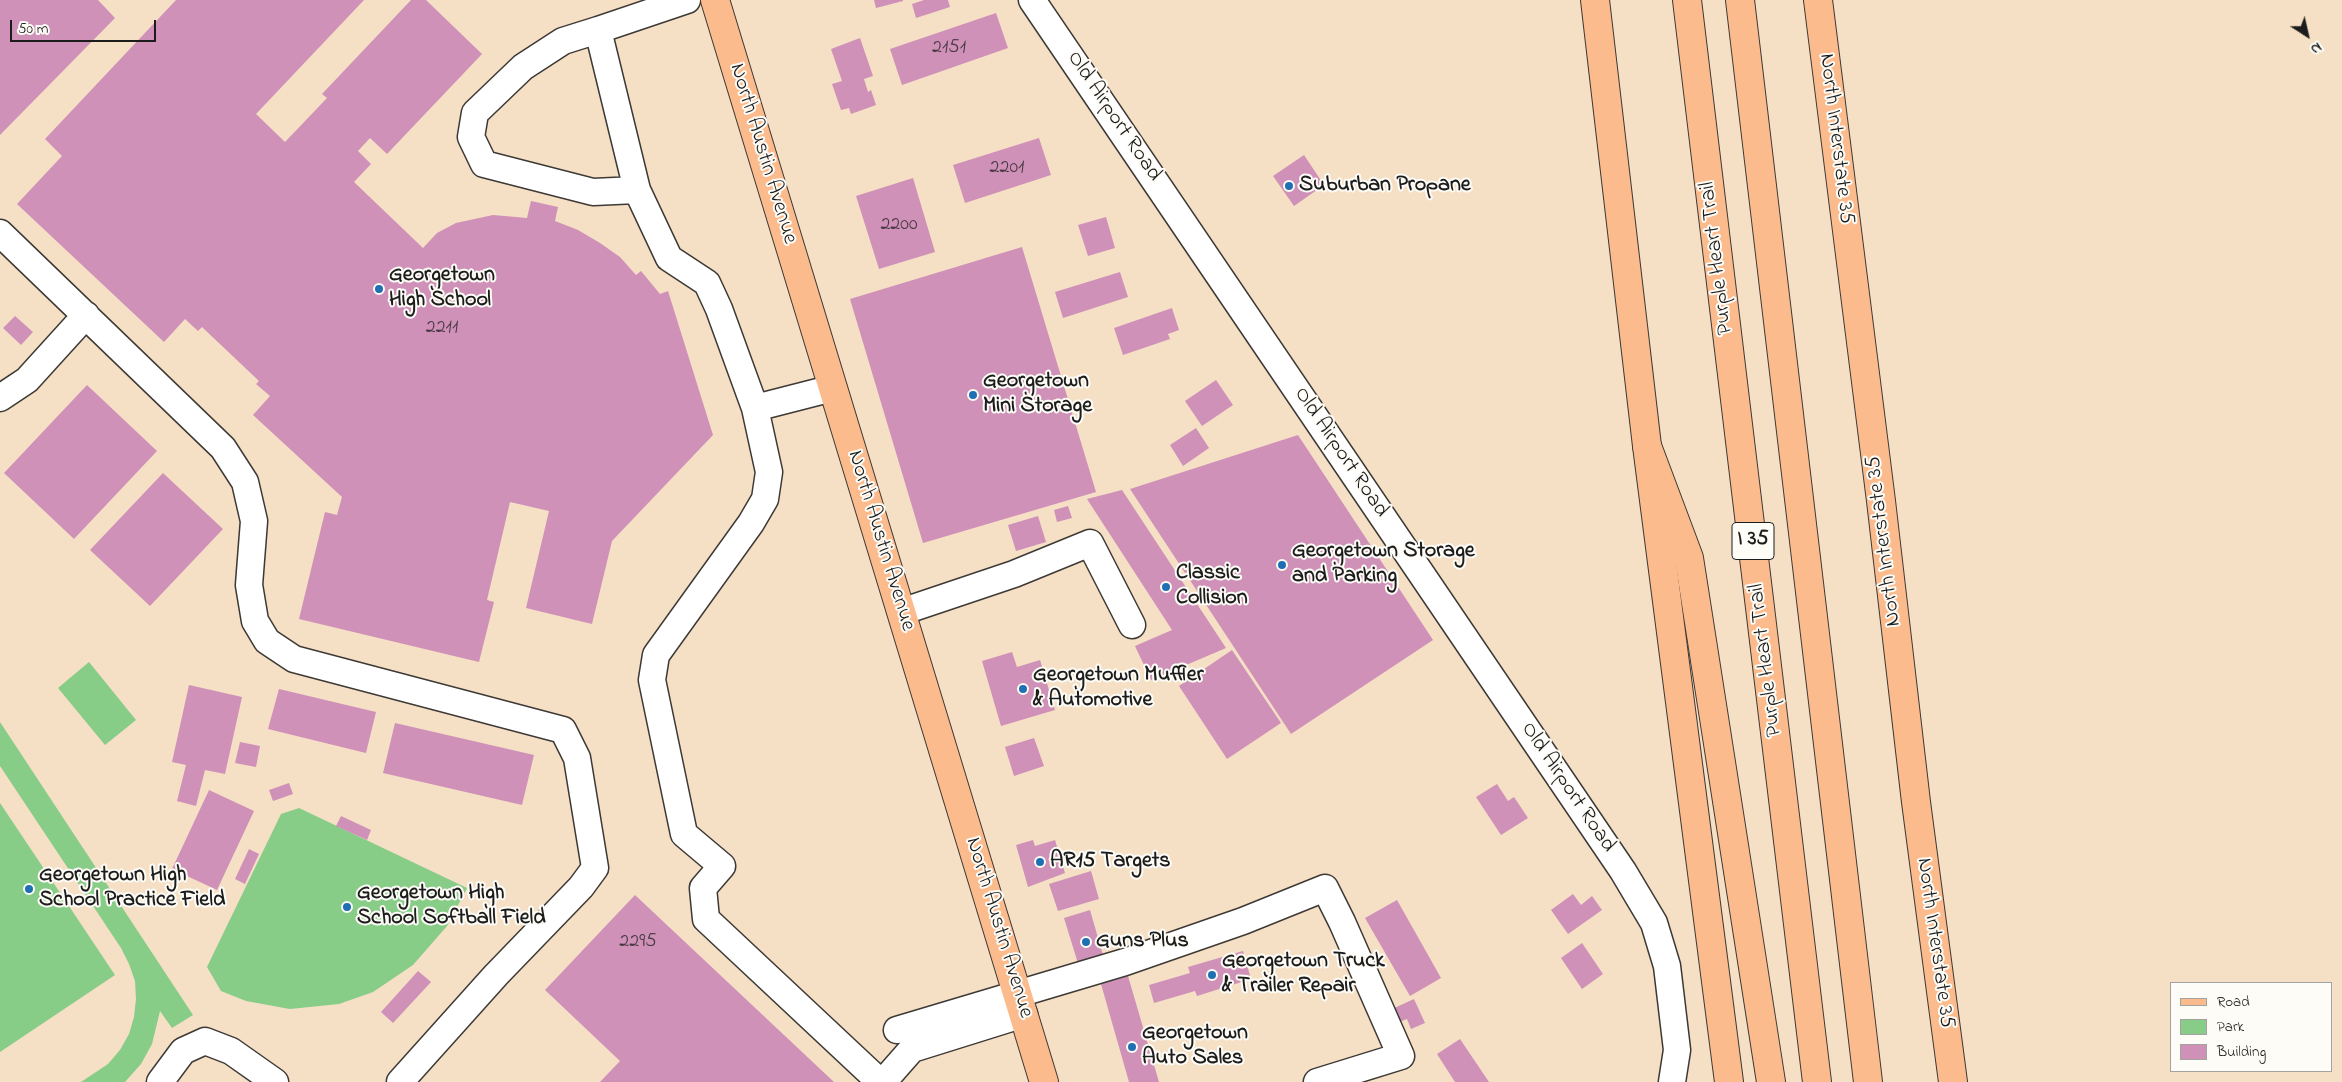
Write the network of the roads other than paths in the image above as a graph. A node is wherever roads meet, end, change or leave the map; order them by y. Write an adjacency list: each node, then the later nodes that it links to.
1 (687, 0): 8 (street)
2 (715, 0): 12 (main road, North Austin Avenue)
3 (1032, 0): 25 (street, Old Airport Road)
4 (1595, 0): 15 (main road)
5 (1687, 0): 28 (main road, Purple Heart Trail / I 35)
6 (1740, 0): 29 (main road, I 35)
7 (1818, 0): 30 (main road, North Interstate 35)
8 (598, 30): 9 (street); 9 (street)
9 (637, 190): 14 (street)
10 (0, 233): 11 (street)
11 (86, 315): 13 (street); 21 (street)
12 (833, 388): 14 (street); 16 (main road, North Austin Avenue)
13 (0, 398)
14 (755, 408): 22 (street)
15 (1647, 446): 26 (main road); 27 (main road)
16 (901, 612): 17 (street); 18 (main road, North Austin Avenue)
17 (1132, 625)
18 (1021, 1004): 22 (street); 23 (main road, North Austin Avenue); 24 (street)
19 (160, 1082): 20 (street)
20 (276, 1082)
21 (400, 1082)
22 (882, 1082)
23 (1044, 1082)
24 (1317, 1082)
25 (1672, 1082)
26 (1729, 1082)
27 (1771, 1082)
28 (1817, 1082)
29 (1868, 1082)
30 (1952, 1082)

